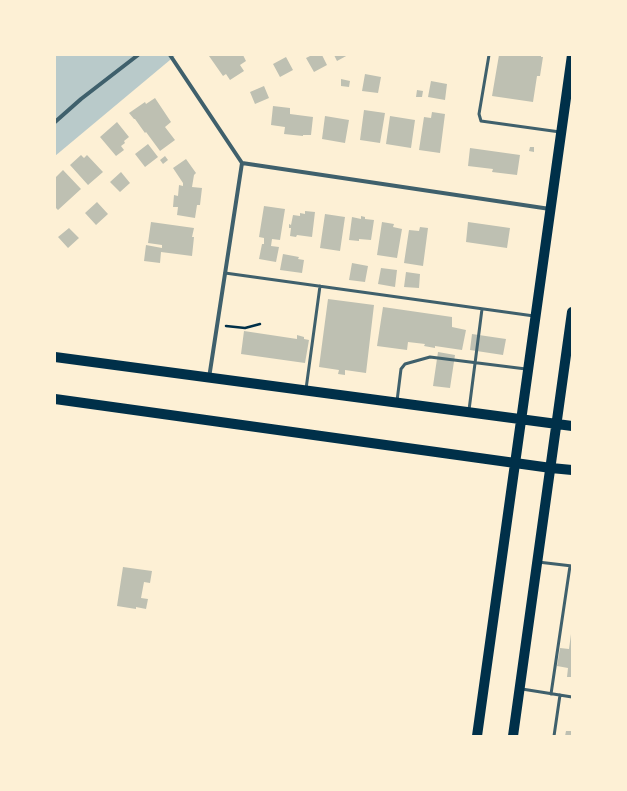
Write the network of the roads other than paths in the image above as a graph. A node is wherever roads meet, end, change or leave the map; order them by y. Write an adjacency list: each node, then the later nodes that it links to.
1 (138, 55): 5 (street)
2 (170, 55): 7 (street)
3 (489, 55): 6 (lane)
4 (572, 55): 6 (main road)
5 (55, 122)
6 (561, 132): 8 (main road)
7 (242, 163): 8 (street); 9 (street)
8 (551, 209): 13 (main road)
9 (225, 273): 10 (lane); 17 (street)
10 (320, 286): 11 (lane); 18 (lane)
11 (482, 309): 13 (lane); 15 (lane)
12 (572, 312): 23 (main road)
13 (536, 316): 16 (main road)
14 (55, 356): 17 (main road)
15 (475, 362): 16 (lane); 20 (lane); 21 (lane)
16 (529, 369): 22 (main road)
17 (209, 378): 18 (main road)
18 (306, 391): 20 (main road)
19 (55, 399): 25 (main road)
20 (396, 403): 21 (main road)
21 (468, 413): 22 (main road)
22 (522, 420): 23 (main road); 25 (main road)
23 (556, 424): 24 (main road); 26 (main road)
24 (572, 426)
25 (516, 464): 26 (main road); 34 (main road)
26 (551, 468): 27 (main road); 28 (main road)
27 (572, 470)
28 (538, 562): 29 (lane); 30 (main road)
29 (571, 566): 31 (lane)
30 (520, 689): 31 (lane); 35 (main road)
31 (551, 694): 32 (lane)
32 (560, 695): 33 (lane); 36 (lane)
33 (572, 697)
34 (477, 736)
35 (513, 736)
36 (554, 736)

